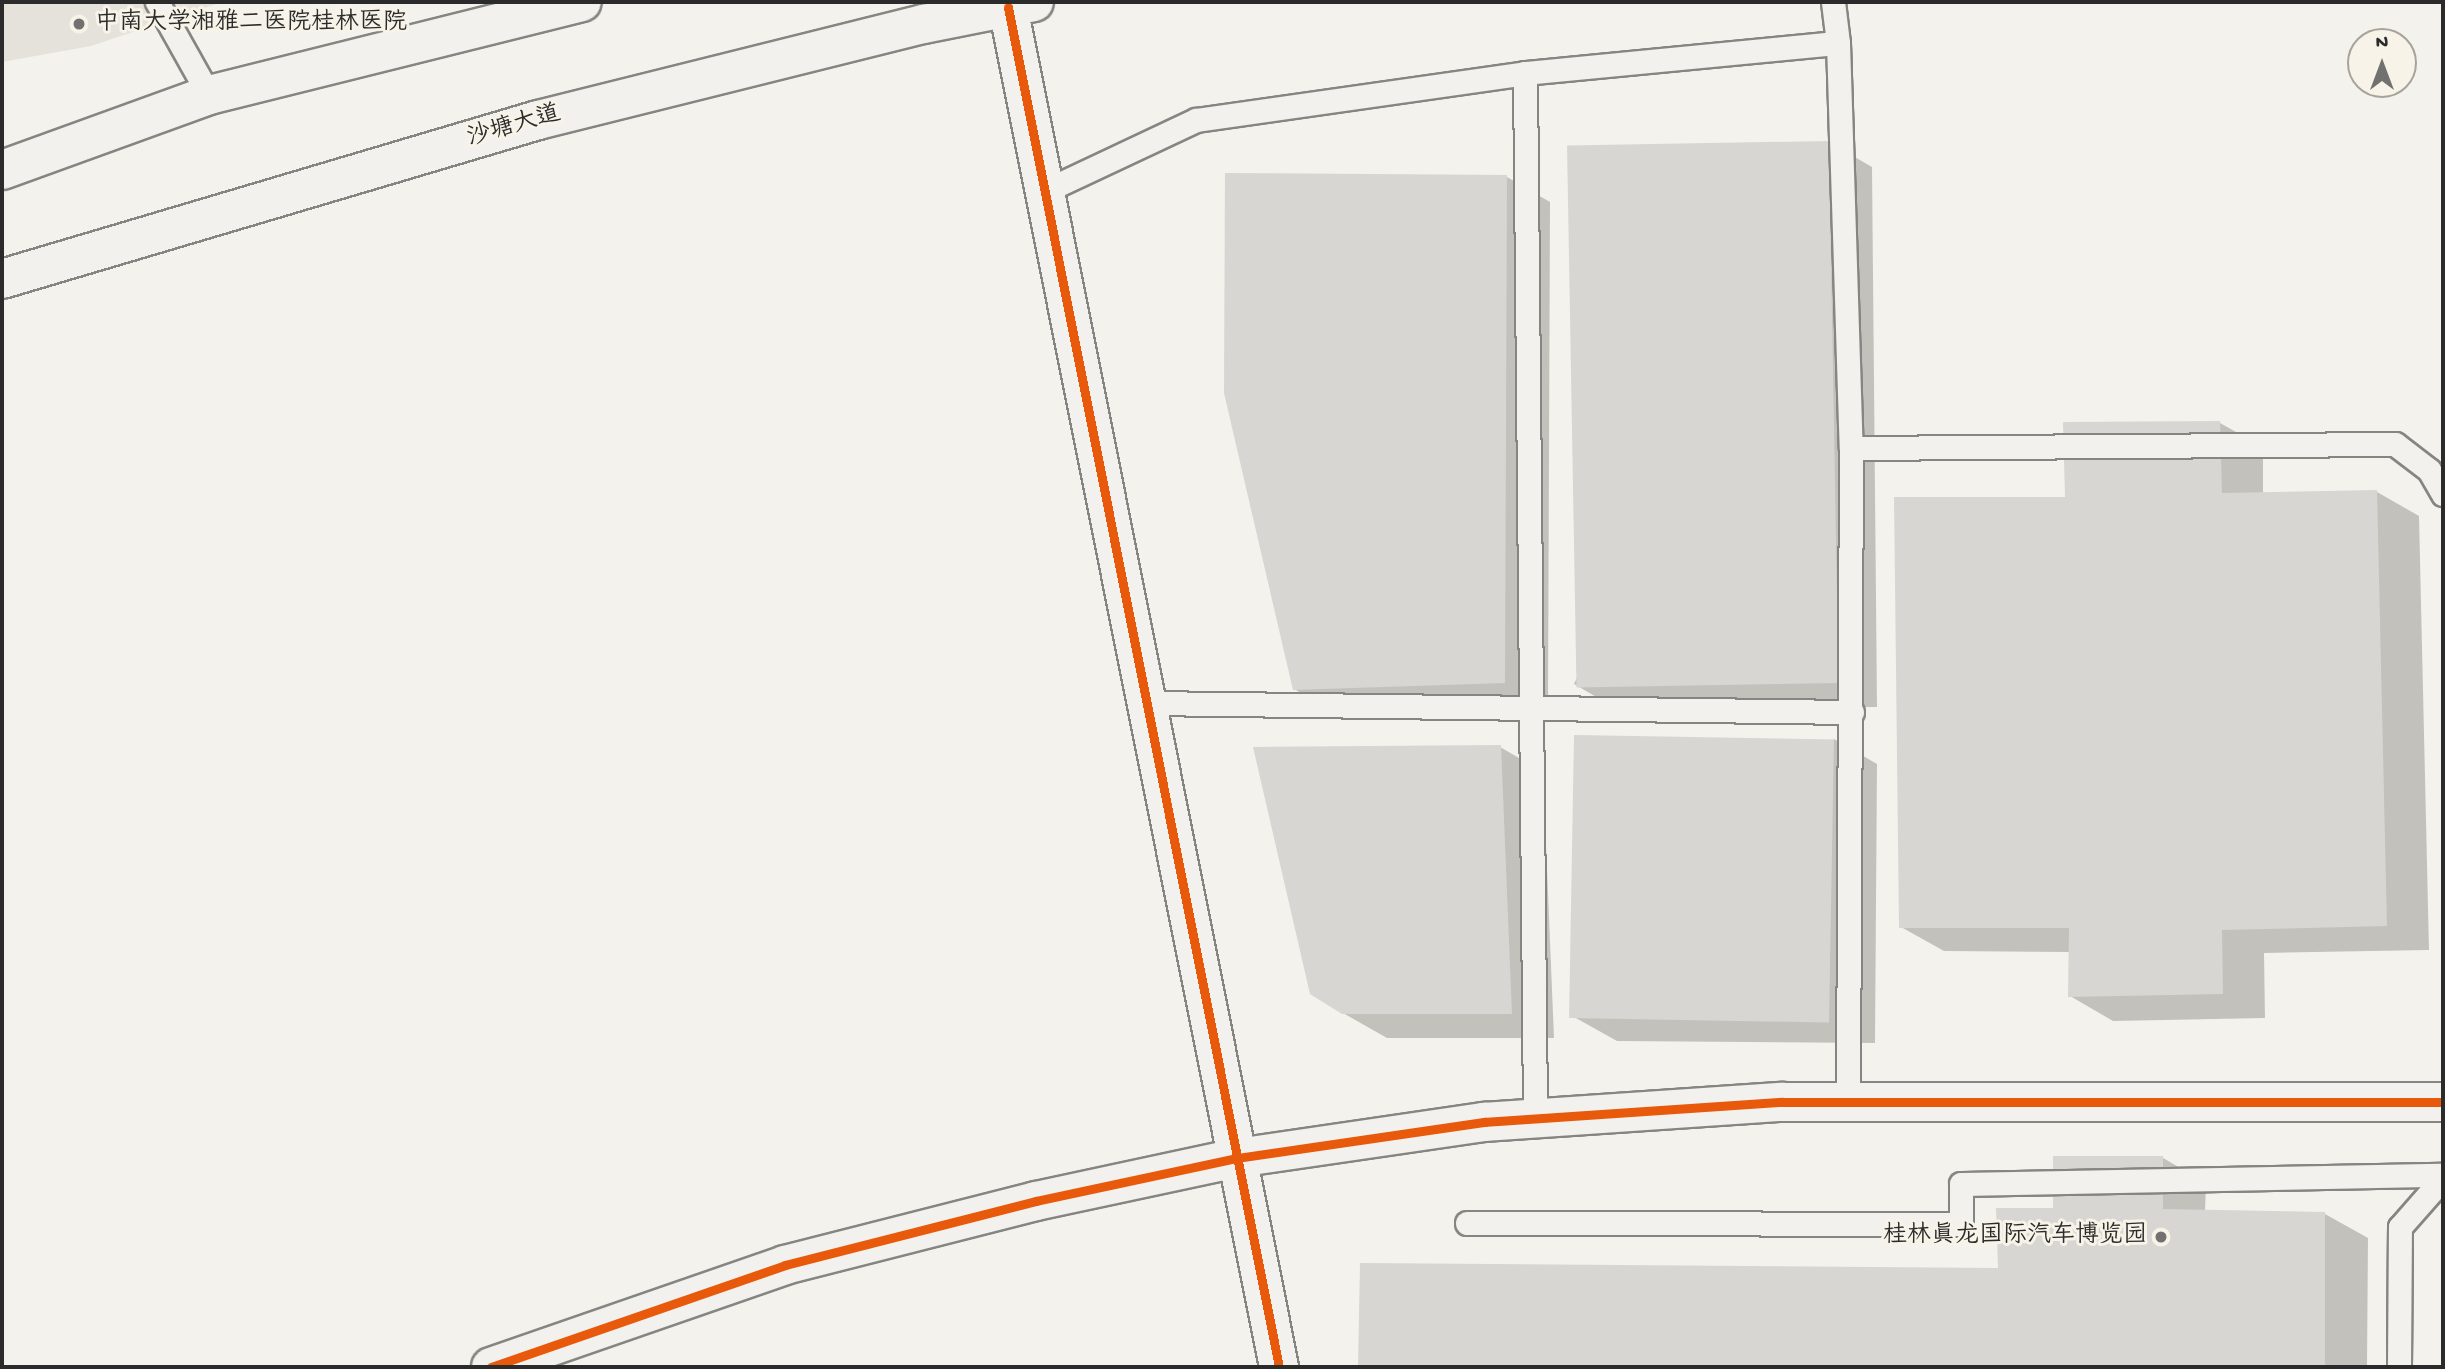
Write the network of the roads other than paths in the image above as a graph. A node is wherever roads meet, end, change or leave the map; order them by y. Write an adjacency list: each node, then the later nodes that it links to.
1 (157, 2): 7 (lane)
2 (582, 2): 7 (street)
3 (1833, 2): 5 (lane)
4 (1021, 4): 9 (street); 10 (street, 沙塘大道)
5 (1838, 43): 6 (lane); 11 (lane)
6 (1525, 73): 9 (lane); 14 (lane)
7 (209, 95): 8 (street)
8 (2, 170)
9 (1045, 191): 13 (street)
10 (2, 279)
11 (1851, 448): 12 (lane); 15 (lane)
12 (2443, 494)
13 (1146, 703): 14 (lane); 19 (street)
14 (1532, 707): 15 (lane); 18 (lane)
15 (1852, 712): 16 (lane)
16 (1848, 1102): 17 (street); 18 (street)
17 (2443, 1102)
18 (1535, 1118): 19 (street)
19 (1237, 1158): 22 (street); 23 (street)
20 (2443, 1176): 21 (lane); 24 (lane)
21 (1467, 1223)
22 (491, 1367)
23 (1279, 1367)
24 (2399, 1367)

